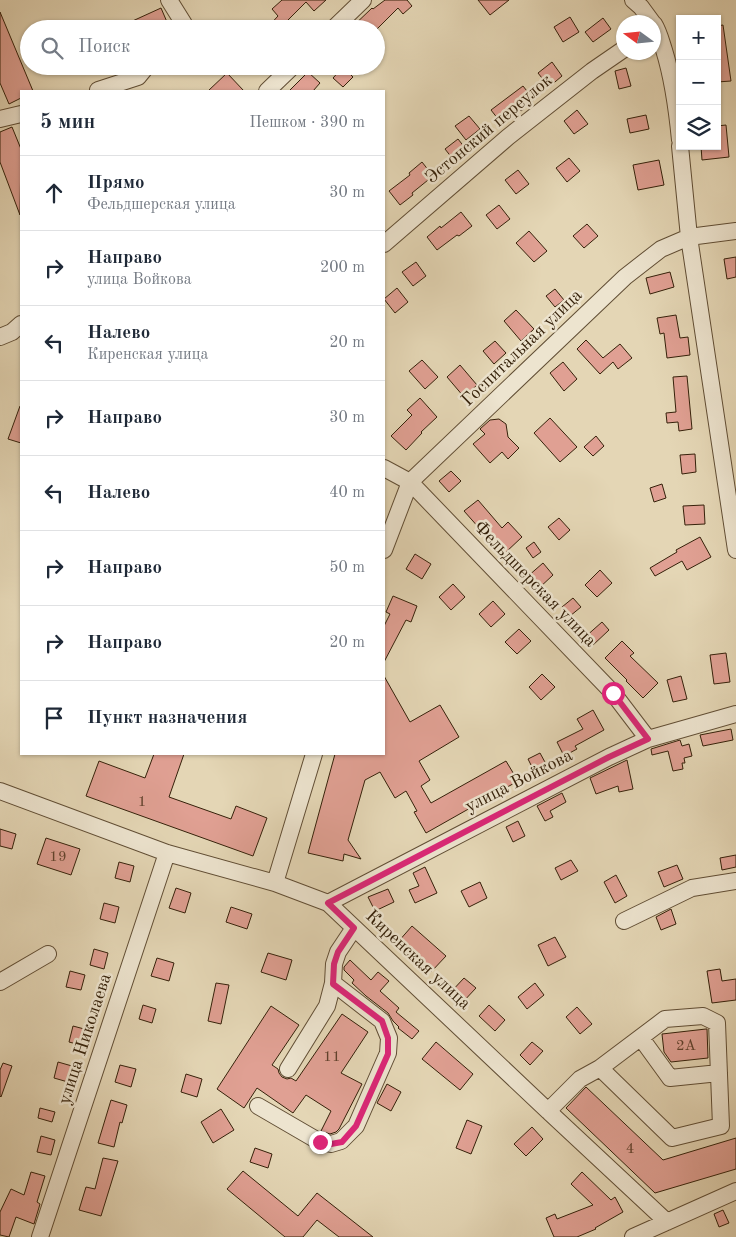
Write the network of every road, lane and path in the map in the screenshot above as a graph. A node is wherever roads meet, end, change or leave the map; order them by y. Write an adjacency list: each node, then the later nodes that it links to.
1 (169, 0): 5 (street)
2 (363, 0): 6 (street)
3 (633, 0): 4 (street)
4 (646, 15)
5 (182, 20)
6 (342, 20)
7 (661, 45): 13 (street)
8 (616, 54): 19 (street, Эстонский переулок)
9 (140, 75): 11 (street)
10 (284, 75): 12 (street)
11 (98, 90)
12 (268, 90)
13 (676, 105)
14 (20, 114): 15 (street)
15 (0, 118)
16 (680, 150): 18 (street)
17 (736, 231): 18 (street, Госпитальная улица)
18 (689, 237): 21 (street, Госпитальная улица); 23 (street)
19 (385, 243)
20 (385, 469): 21 (street, Фельдшерская улица)
21 (410, 482): 22 (street, Госпитальная улица); 25 (street, Фельдшерская улица)
22 (385, 547)
23 (736, 550)
24 (736, 714): 25 (street, улица Войкова)
25 (648, 739): 31 (street, улица Войкова)
26 (314, 755): 30 (street)
27 (0, 791): 28 (street, Киренская улица)
28 (167, 853): 30 (street, Киренская улица); 45 (street, улица Николаева)
29 (736, 881): 32 (street)
30 (275, 882): 31 (street, Киренская улица)
31 (328, 903): 33 (street, Киренская улица)
32 (624, 921)
33 (354, 928): 36 (street); 42 (street, Киренская улица)
34 (48, 954): 35 (street)
35 (0, 982)
36 (333, 984): 39 (street); 41 (street)
37 (641, 1038): 38 (street); 40 (street); 40 (street)
38 (600, 1068): 40 (street); 42 (street)
39 (288, 1069)
40 (719, 1073)
41 (258, 1106)
42 (548, 1111): 44 (street, Киренская улица)
43 (736, 1191): 44 (street)
44 (667, 1222): 46 (street)
45 (40, 1237)
46 (633, 1237)

